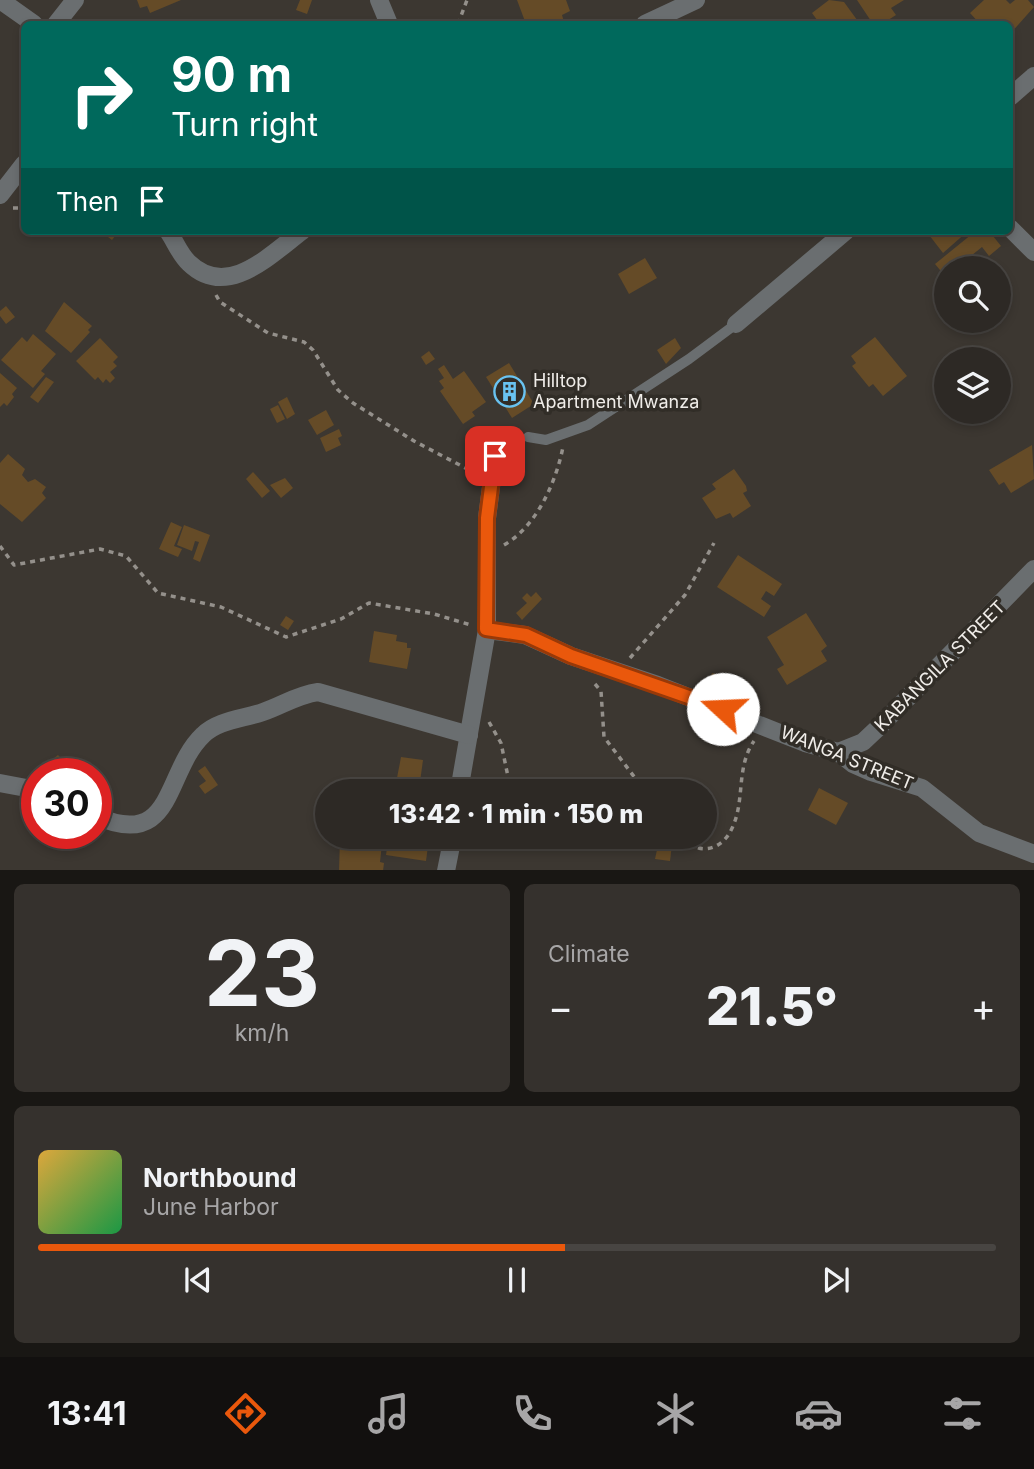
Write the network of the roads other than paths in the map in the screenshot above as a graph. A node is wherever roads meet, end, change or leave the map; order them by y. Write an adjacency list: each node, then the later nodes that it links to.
1 (75, 0): 6 (street)
2 (379, 0): 7 (street)
3 (696, 0): 8 (street)
4 (0, 1): 5 (street)
5 (30, 21)
6 (58, 21)
7 (388, 21)
8 (651, 21)
9 (1034, 76): 10 (street)
10 (1013, 94)
11 (21, 168): 12 (street)
12 (0, 195)
13 (1013, 231): 17 (street)
14 (171, 235): 15 (street)
15 (297, 235)
16 (841, 235): 18 (street)
17 (1034, 252)
18 (736, 324): 19 (lane)
19 (528, 437)
20 (495, 456): 22 (street)
21 (1034, 569): 24 (street, KABANGILA STREET)
22 (486, 629): 23 (street); 24 (street, WANGA STREET)
23 (469, 736): 25 (street); 28 (street)
24 (838, 752): 30 (street, WANGA STREET)
25 (462, 779)
26 (0, 783): 27 (street)
27 (21, 787)
28 (112, 822)
29 (450, 849): 31 (street)
30 (1034, 855)
31 (446, 870)

